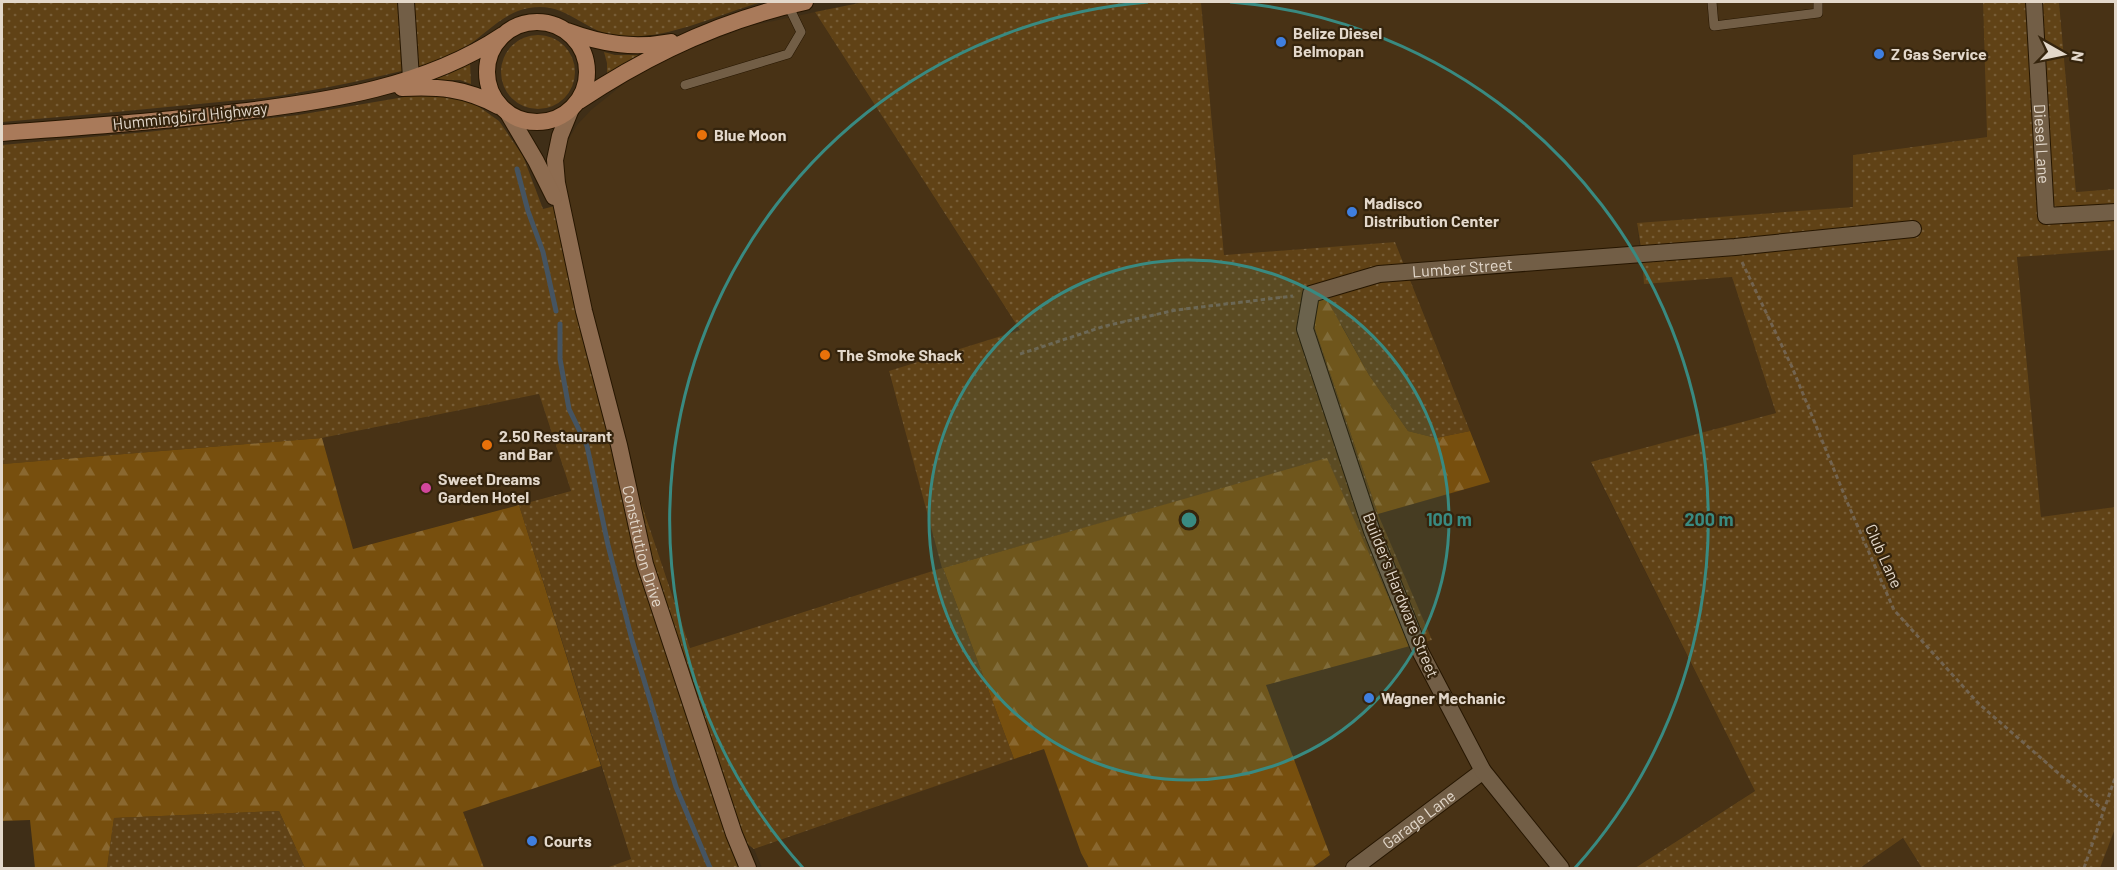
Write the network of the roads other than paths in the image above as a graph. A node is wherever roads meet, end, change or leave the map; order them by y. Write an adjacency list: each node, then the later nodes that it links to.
1 (406, 2): 10 (street)
2 (805, 2): 6 (main road)
3 (1712, 2): 4 (lane)
4 (1818, 2)
5 (2034, 2): 16 (street, Diesel Lane)
6 (788, 5): 9 (main road); 11 (lane)
7 (564, 29): 8 (main road); 9 (main road); 13 (main road)
8 (502, 35): 10 (main road, Hummingbird Highway); 14 (main road)
9 (692, 38): 13 (main road)
10 (411, 78): 12 (main road, Hummingbird Highway)
11 (685, 85)
12 (377, 88): 14 (main road, Hummingbird Highway); 15 (main road, Hummingbird Highway)
13 (575, 105): 14 (main road); 17 (main road, Constitution Drive)
14 (504, 111): 17 (main road, Constitution Drive)
15 (2, 133)
16 (2115, 213)
17 (563, 216): 21 (main road, Constitution Drive)
18 (1913, 229): 19 (street, Lumber Street)
19 (1311, 294): 20 (street, Builder's Hardware Street)
20 (1483, 771): 22 (street, Garage Lane); 23 (street, Builder's Hardware Street)
21 (748, 868)
22 (1354, 868)
23 (1561, 868)

